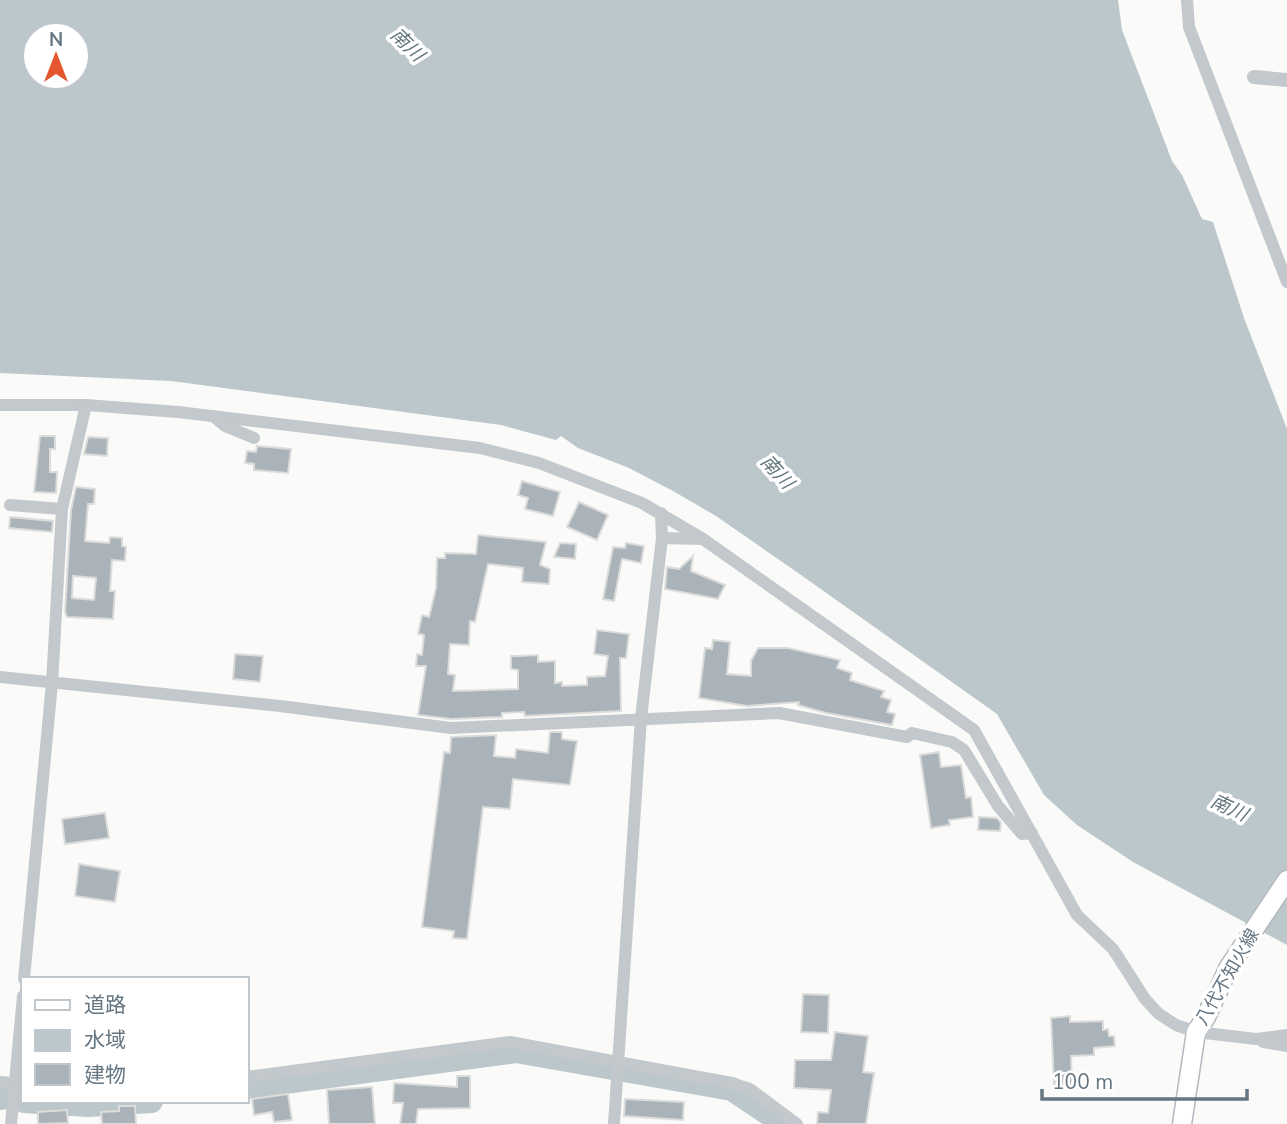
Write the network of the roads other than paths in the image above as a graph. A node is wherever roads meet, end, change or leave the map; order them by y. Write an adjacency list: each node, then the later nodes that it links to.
1 (1187, 0): 4 (street)
2 (1254, 77): 3 (street)
3 (1287, 80)
4 (1287, 282)
5 (0, 405): 6 (street)
6 (86, 405): 7 (street); 10 (street)
7 (212, 416): 8 (street); 11 (street)
8 (254, 438)
9 (10, 505): 10 (street)
10 (62, 509): 15 (street)
11 (661, 513): 12 (street); 13 (street)
12 (662, 538): 13 (street); 16 (street)
13 (703, 539): 17 (street)
14 (0, 677): 15 (street)
15 (52, 683): 16 (street); 19 (street)
16 (641, 718): 17 (street); 25 (street)
17 (1032, 833): 20 (street)
18 (1287, 880): 20 (main road, 八代不知火線)
19 (24, 977)
20 (1201, 1025): 22 (street); 32 (main road, 八代不知火線)
21 (1287, 1035): 22 (street)
22 (1256, 1039): 24 (street)
23 (21, 1040): 28 (street)
24 (1287, 1046)
25 (618, 1069): 26 (street); 30 (street); 31 (street)
26 (248, 1077)
27 (0, 1082): 28 (street)
28 (19, 1084): 29 (street)
29 (11, 1124)
30 (614, 1124)
31 (797, 1124)
32 (1182, 1124)

